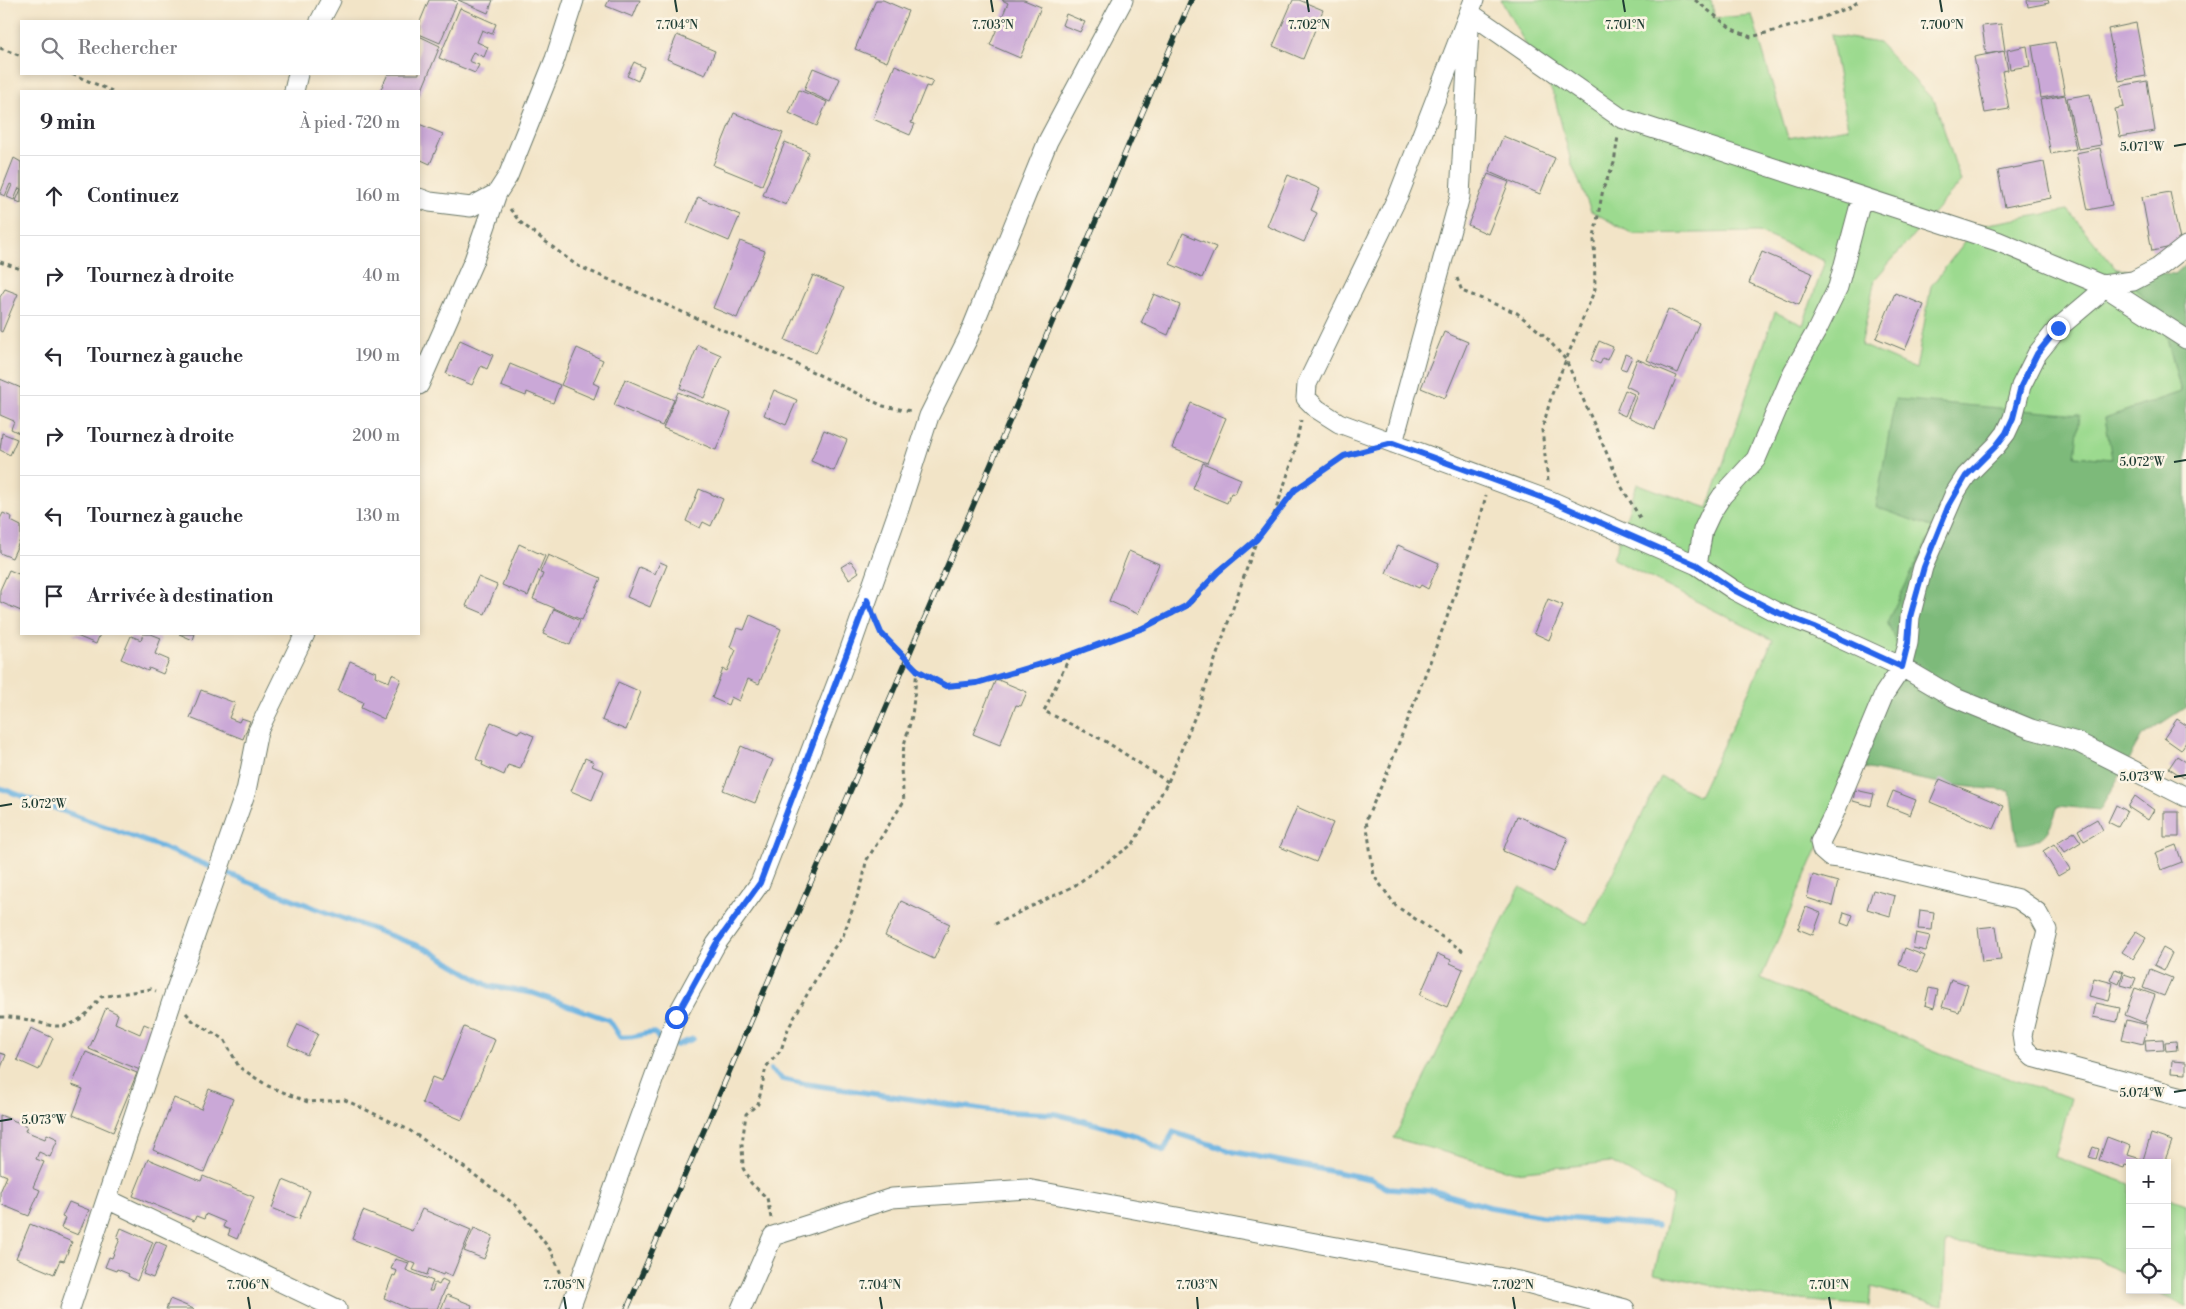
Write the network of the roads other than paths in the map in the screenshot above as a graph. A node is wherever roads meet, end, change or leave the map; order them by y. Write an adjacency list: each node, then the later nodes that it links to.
1 (331, 0): 5 (street)
2 (574, 0): 8 (street)
3 (1124, 0): 22 (street)
4 (1472, 7): 9 (street); 15 (street); 15 (street)
5 (321, 20)
6 (298, 75): 7 (street)
7 (294, 90)
8 (497, 193): 10 (street); 14 (street)
9 (1862, 197): 12 (street); 16 (street)
10 (420, 198)
11 (2186, 246): 12 (street)
12 (2102, 285): 13 (street); 18 (street)
13 (2186, 339)
14 (420, 383)
15 (1393, 443): 16 (street)
16 (1697, 565): 18 (street)
17 (305, 635): 21 (street)
18 (1902, 667): 19 (street); 20 (street)
19 (2186, 797)
20 (2186, 1098)
21 (107, 1199): 23 (street); 24 (street)
22 (572, 1306)
23 (70, 1309)
24 (337, 1309)
25 (741, 1309): 26 (street)
26 (1625, 1309)

